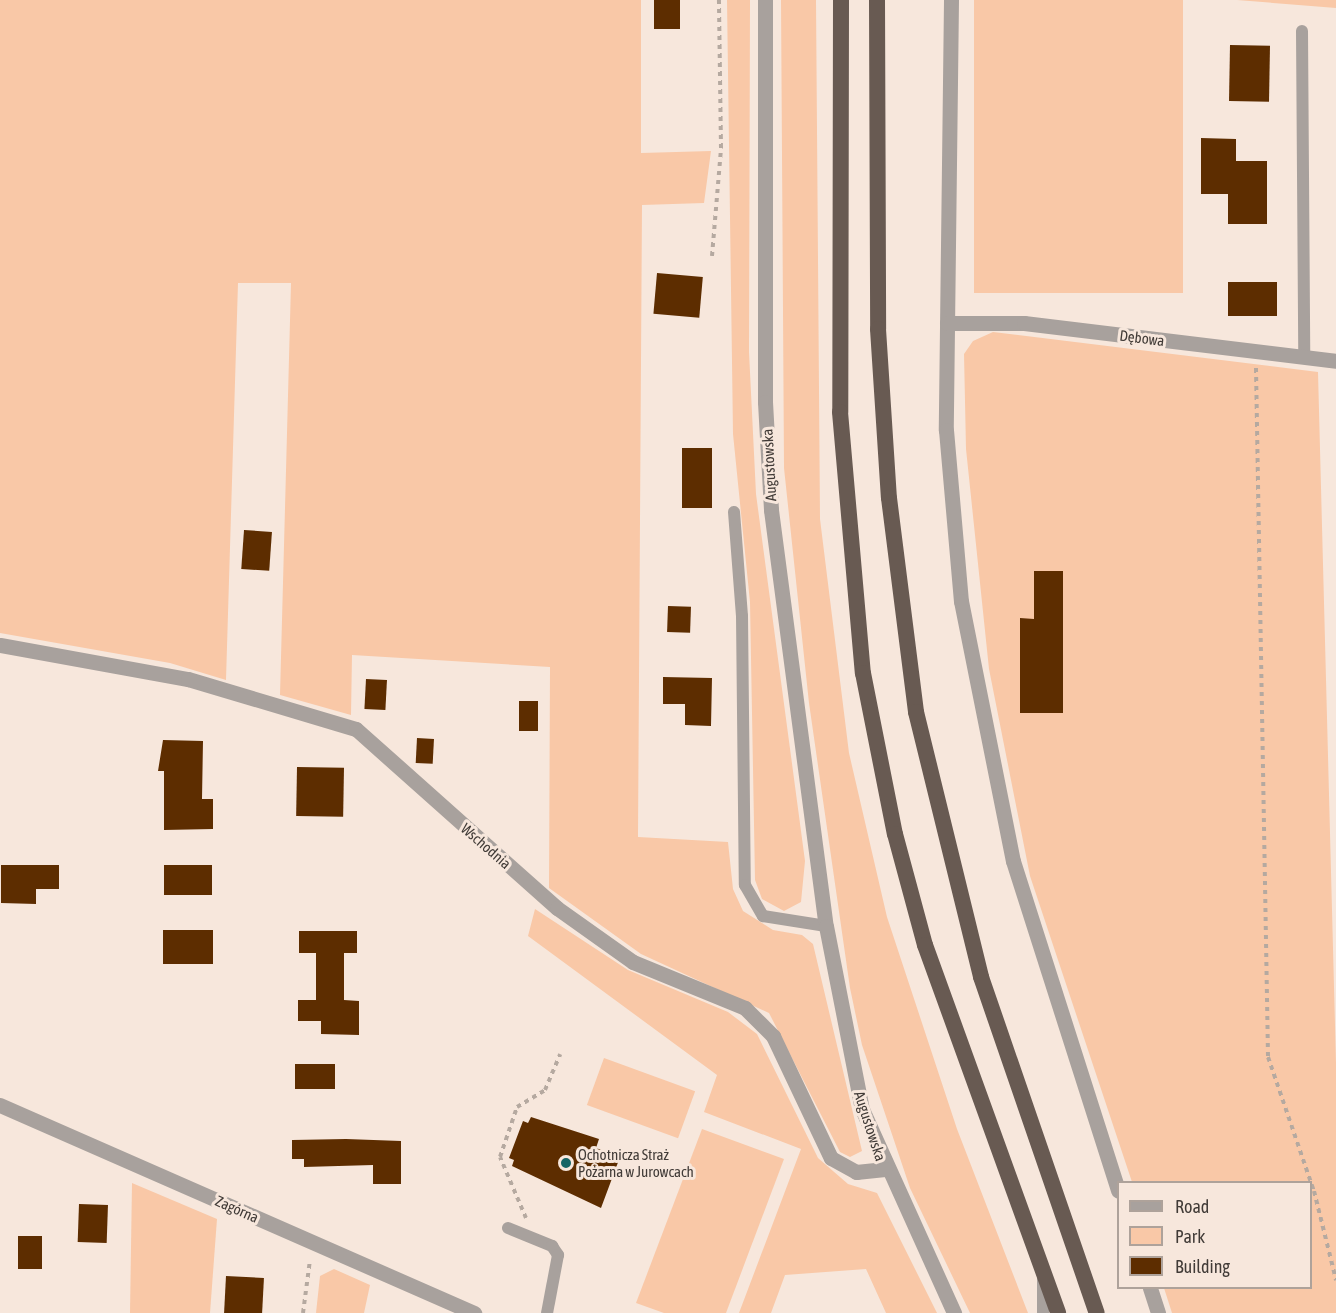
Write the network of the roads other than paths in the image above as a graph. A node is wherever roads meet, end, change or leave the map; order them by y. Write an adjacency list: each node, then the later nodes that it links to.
1 (765, 0): 11 (street, Augustowska)
2 (841, 0): 16 (highway)
3 (877, 0): 23 (highway)
4 (951, 0): 6 (street)
5 (1302, 31): 7 (lane)
6 (947, 322): 7 (street, Dębowa); 14 (street)
7 (1304, 357): 8 (street, Dębowa)
8 (1336, 361)
9 (734, 512): 11 (lane)
10 (0, 645): 13 (street, Wschodnia)
11 (826, 926): 13 (street, Augustowska)
12 (0, 1106): 18 (street, Zagórna)
13 (885, 1168): 20 (street, Augustowska)
14 (1117, 1185)
15 (508, 1228): 19 (lane)
16 (1043, 1272): 21 (lane); 22 (highway)
17 (1151, 1289): 24 (street)
18 (474, 1313)
19 (547, 1313)
20 (954, 1313)
21 (1043, 1313)
22 (1058, 1313)
23 (1097, 1313)
24 (1158, 1313)

